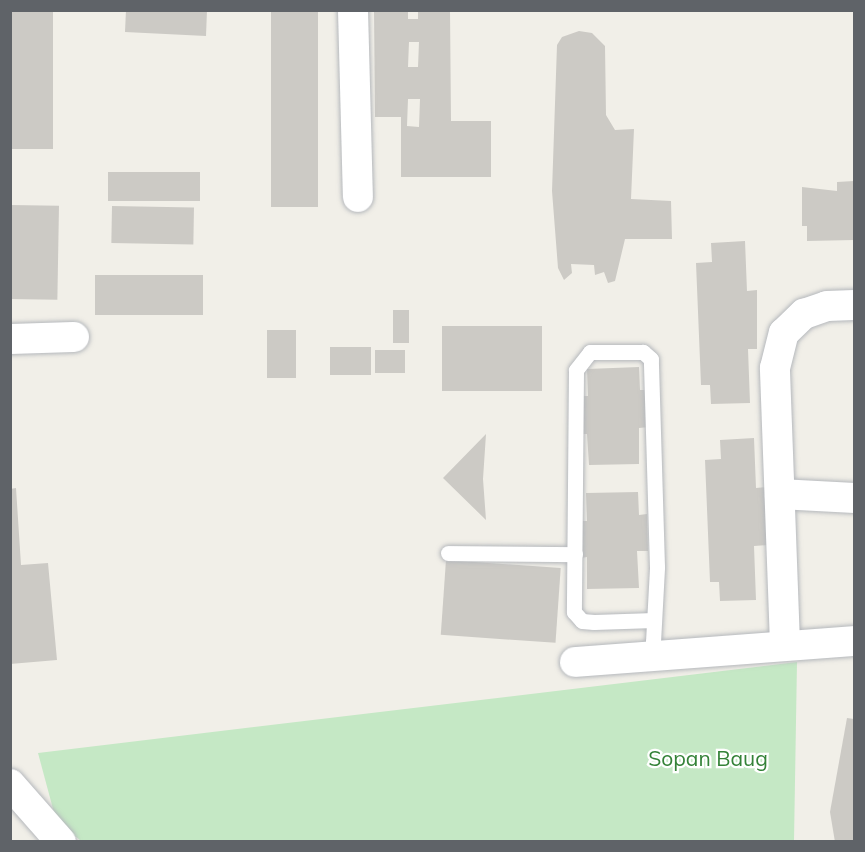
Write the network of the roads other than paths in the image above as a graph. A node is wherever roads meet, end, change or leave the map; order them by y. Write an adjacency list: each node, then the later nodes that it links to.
1 (353, 10): 2 (street)
2 (358, 197)
3 (855, 305): 6 (street)
4 (74, 337): 5 (street)
5 (10, 339)
6 (780, 494): 7 (street); 12 (street)
7 (855, 498)
8 (448, 553): 9 (lane)
9 (575, 554): 10 (lane); 10 (lane)
10 (654, 620): 13 (lane)
11 (855, 640): 12 (street)
12 (785, 644): 13 (street)
13 (653, 656): 14 (street)
14 (575, 662)
15 (10, 784): 16 (street)
16 (61, 842)

